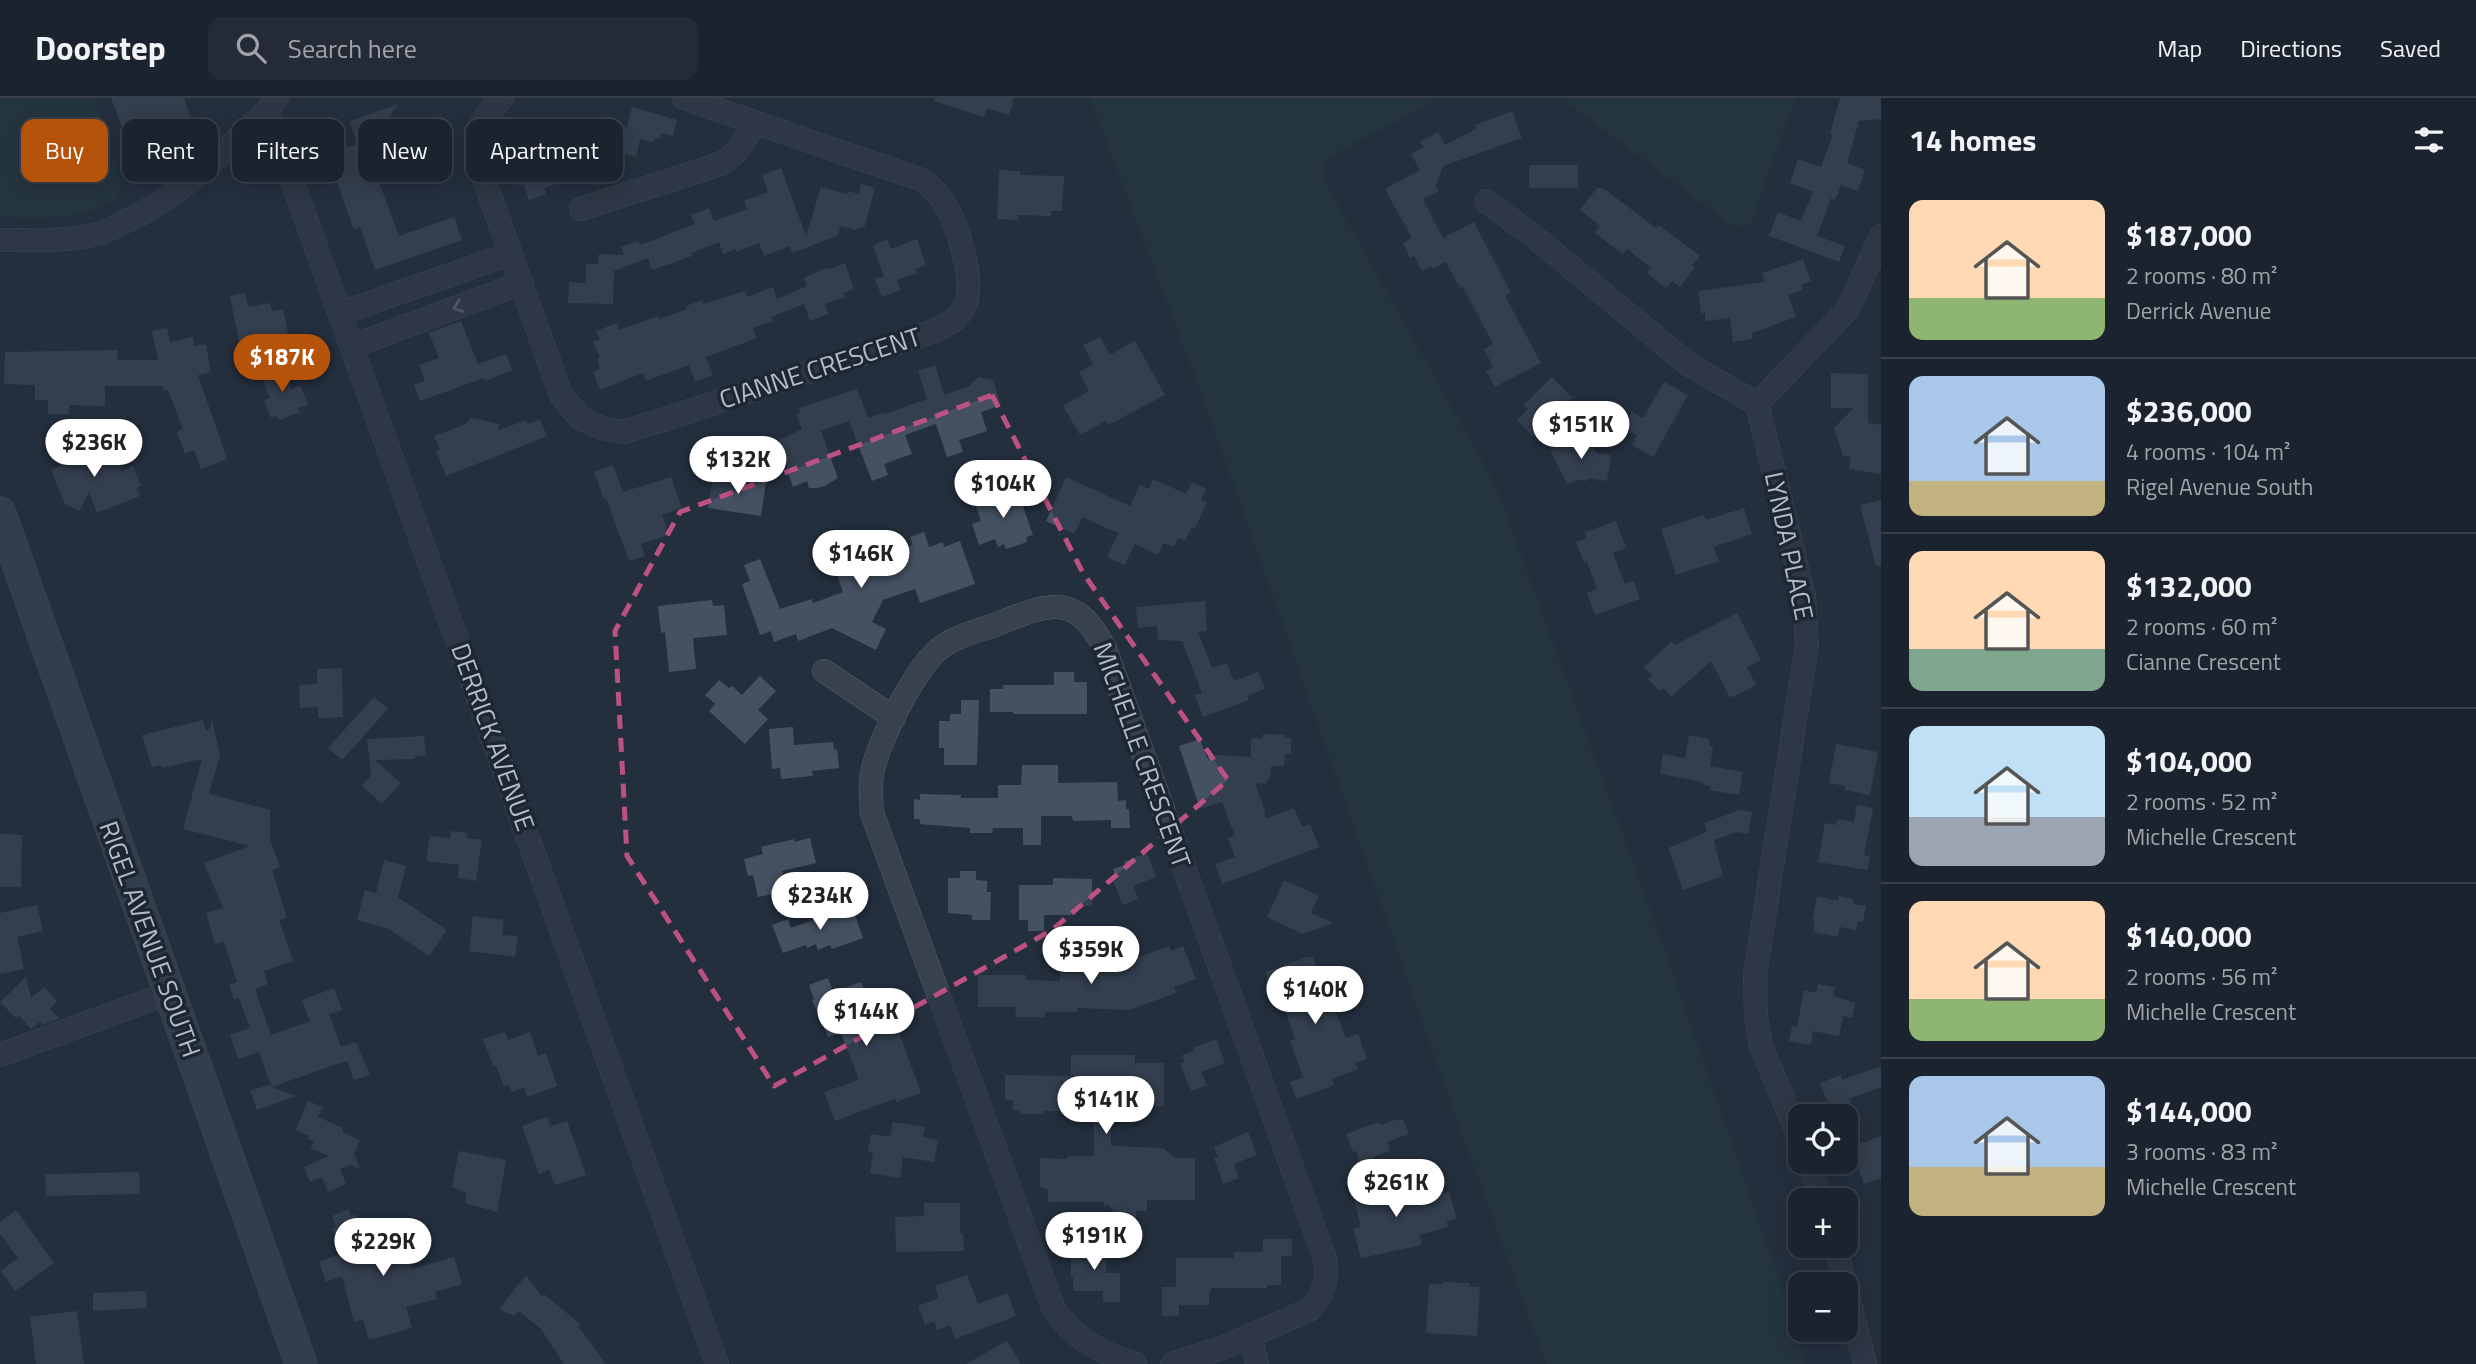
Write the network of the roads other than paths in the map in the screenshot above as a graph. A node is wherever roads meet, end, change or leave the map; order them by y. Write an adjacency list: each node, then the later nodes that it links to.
1 (502, 98): 9 (street, CIANNE CRESCENT)
2 (684, 98): 4 (street, CIANNE CRESCENT)
3 (272, 105): 8 (street); 11 (street, DERRICK AVENUE)
4 (755, 123): 6 (street); 10 (street, CIANNE CRESCENT)
5 (1486, 201): 13 (street)
6 (581, 209)
7 (1881, 236): 13 (street)
8 (0, 240)
9 (510, 254): 10 (street, CIANNE CRESCENT); 11 (street)
10 (522, 283): 12 (street, one-way to 12)
11 (341, 313): 12 (street, DERRICK AVENUE)
12 (353, 346): 24 (street, DERRICK AVENUE)
13 (1757, 404): 19 (street, LYNDA PLACE)
14 (0, 513): 17 (main road, RIGEL AVENUE SOUTH)
15 (824, 671): 16 (street)
16 (894, 718): 20 (street, MICHELLE CRESCENT); 25 (street, MICHELLE CRESCENT)
17 (169, 993): 18 (street); 23 (main road, RIGEL AVENUE SOUTH)
18 (0, 1055)
19 (1788, 1111)
20 (1250, 1335): 22 (street, MICHELLE CRESCENT); 27 (street)
21 (1858, 1335): 28 (street)
22 (1224, 1356): 26 (street, MICHELLE CRESCENT)
23 (301, 1364)
24 (718, 1364)
25 (1135, 1364)
26 (1172, 1364)
27 (1257, 1364)
28 (1865, 1364)

